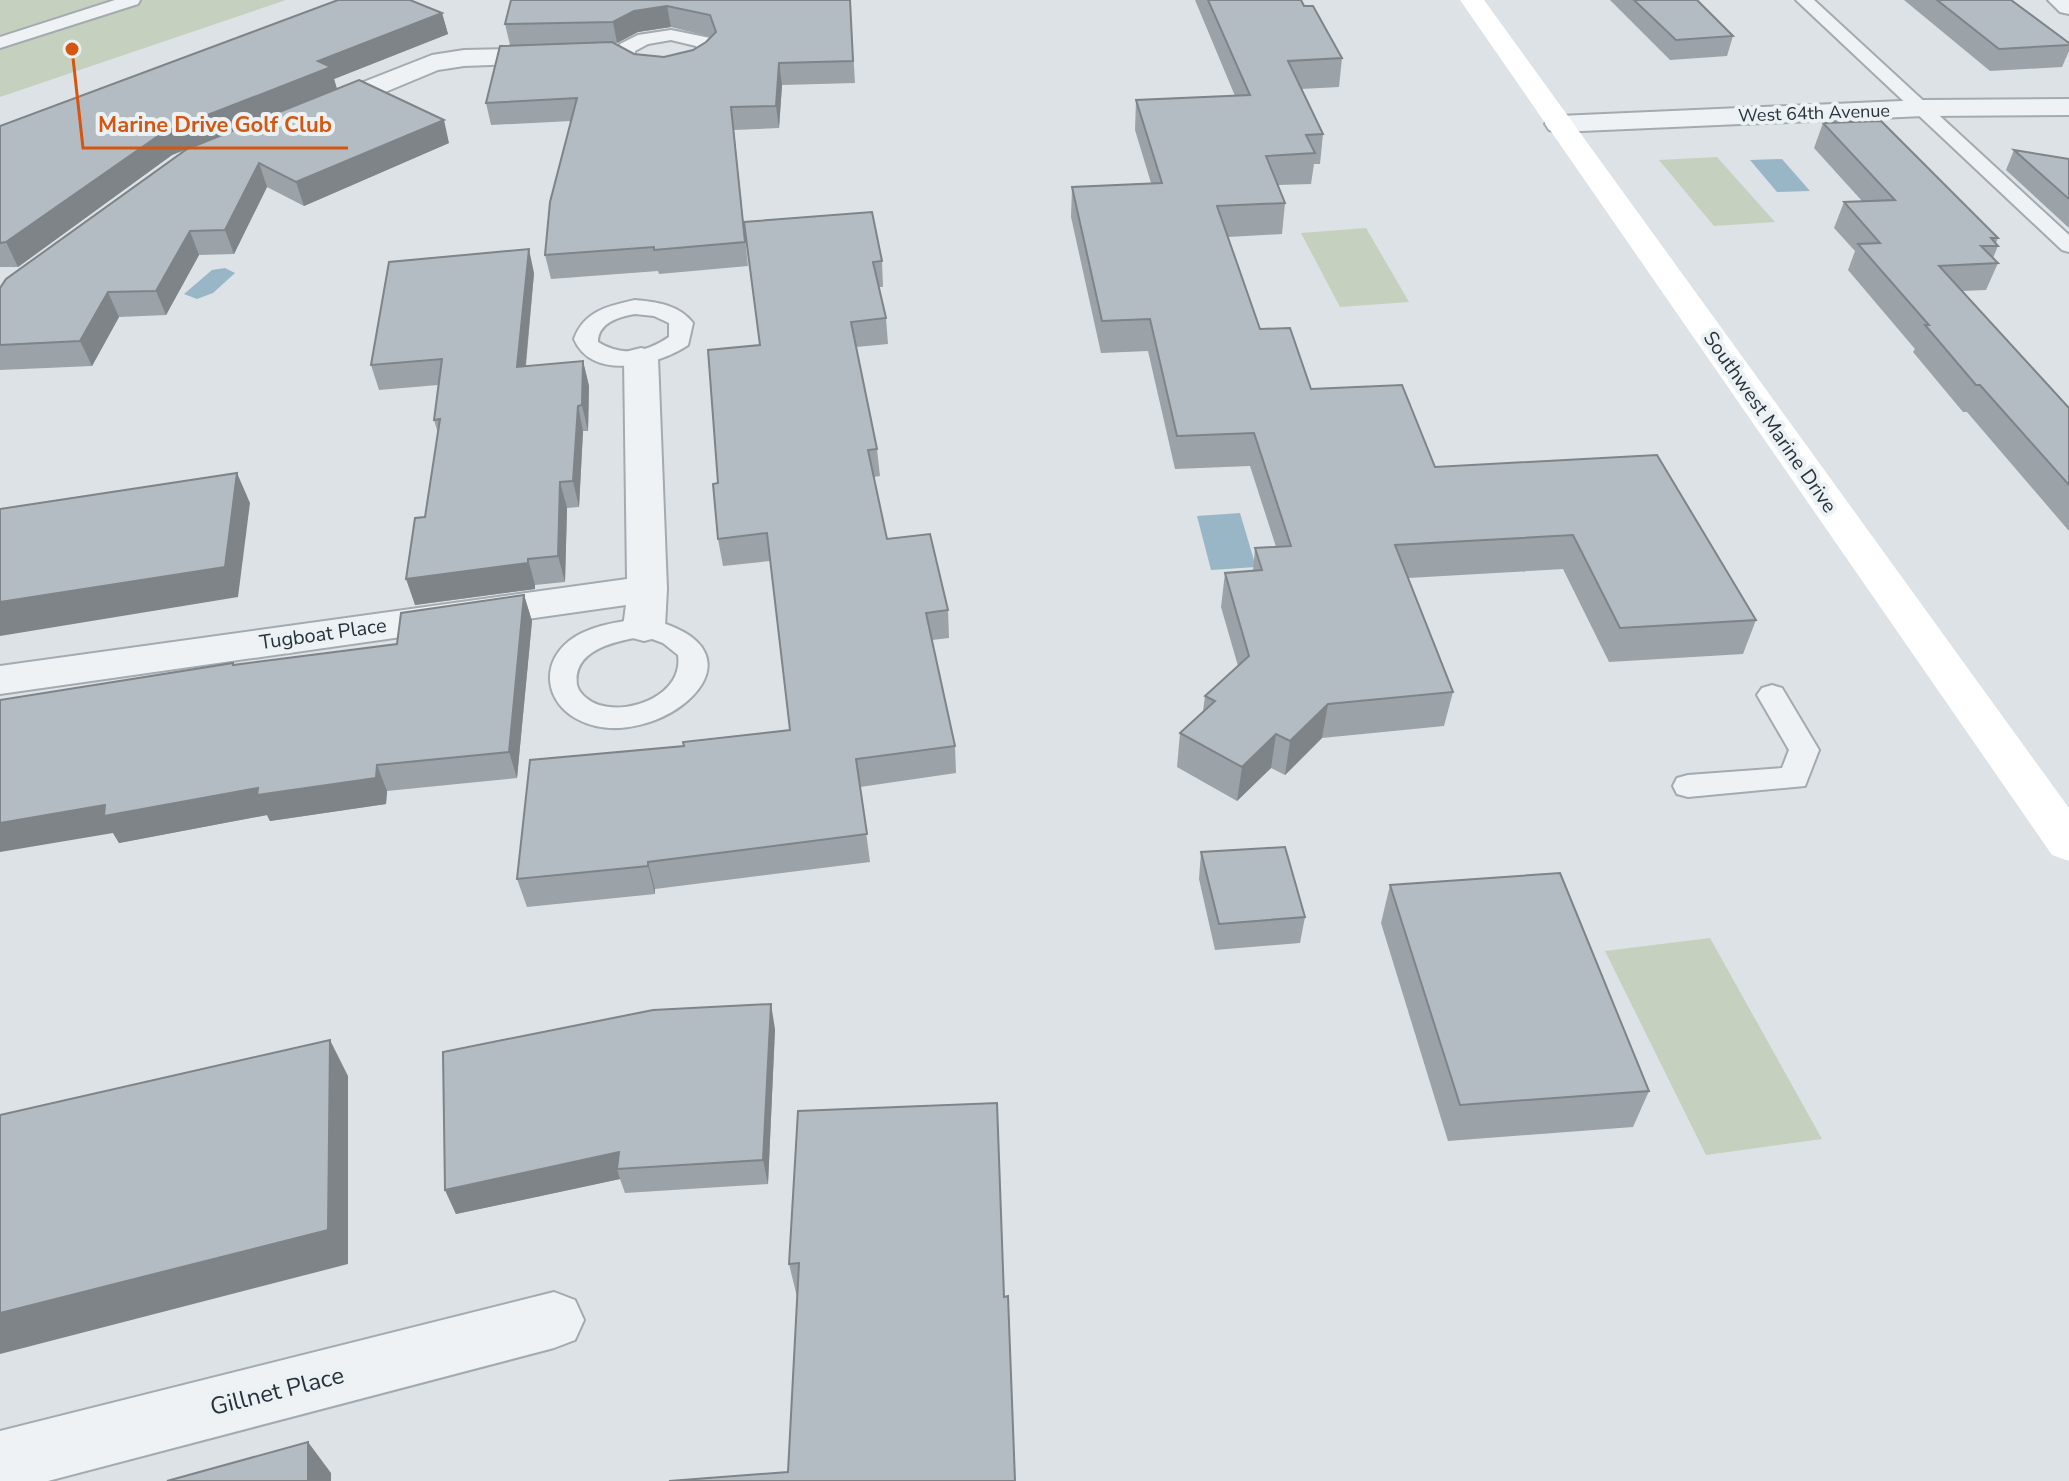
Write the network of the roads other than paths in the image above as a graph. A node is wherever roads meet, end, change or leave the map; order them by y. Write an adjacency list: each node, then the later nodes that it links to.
1 (132, 0): 6 (lane)
2 (1472, 0): 11 (main road, Southwest Marine Drive)
3 (1804, 0): 9 (lane)
4 (2060, 0): 5 (street)
5 (2069, 7)
6 (0, 43)
7 (623, 54): 10 (street)
8 (2069, 107): 9 (street, West 64th Avenue)
9 (1924, 108): 11 (street, West 64th Avenue); 12 (lane)
10 (301, 116)
11 (1559, 124): 17 (main road, Southwest Marine Drive)
12 (2069, 246)
13 (641, 358): 14 (street, Tugboat Place)
14 (0, 680)
15 (1772, 695): 16 (lane)
16 (1688, 786)
17 (2069, 843)
18 (554, 1320): 19 (street, Gillnet Place)
19 (0, 1462)

